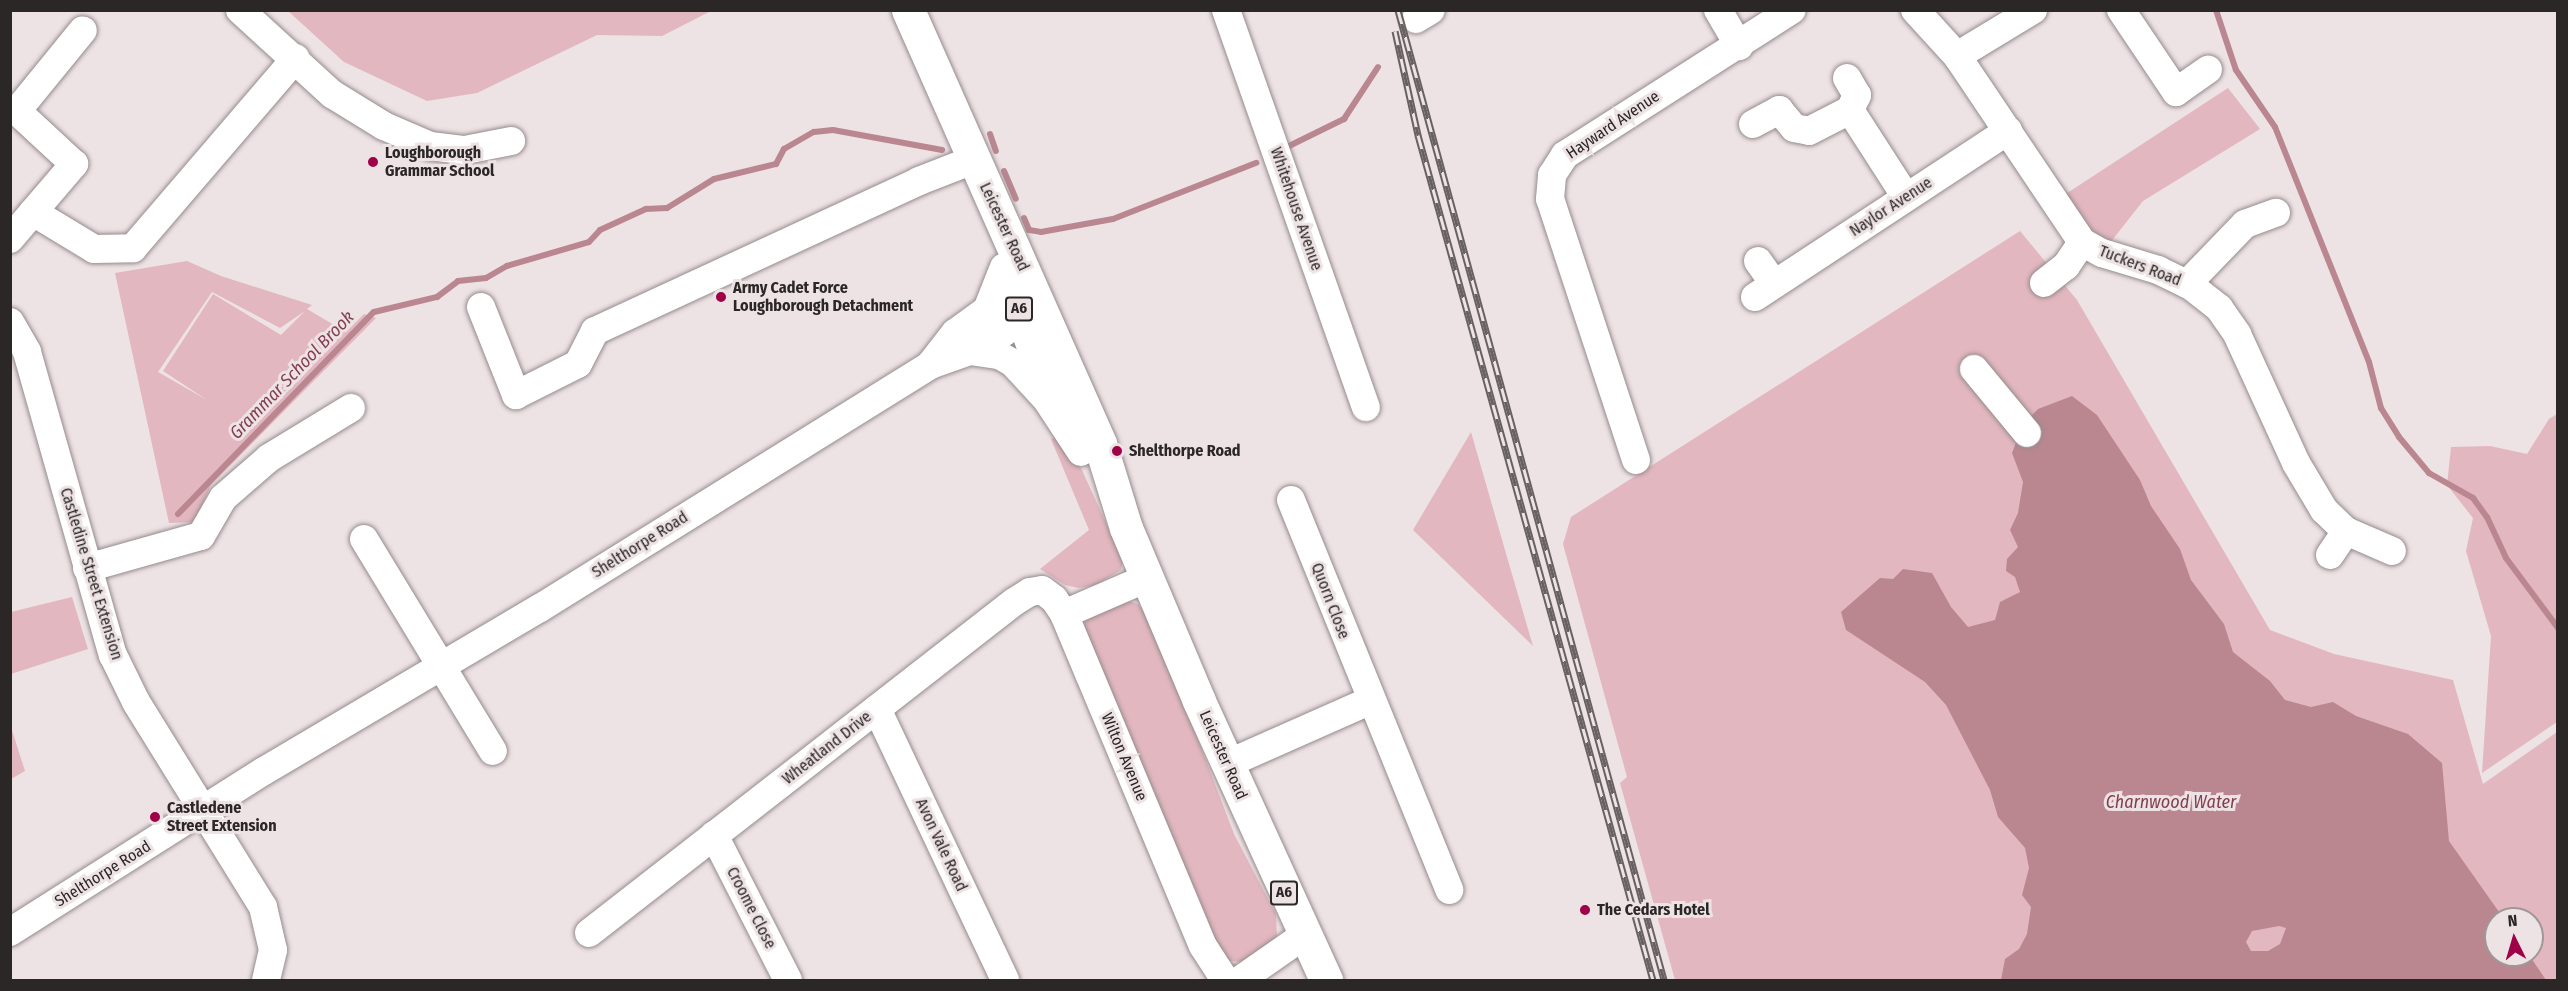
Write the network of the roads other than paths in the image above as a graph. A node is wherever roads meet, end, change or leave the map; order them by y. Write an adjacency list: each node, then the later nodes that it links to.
1 (240, 10): 12 (street)
2 (908, 10): 19 (highway, Leicester Road / A6)
3 (1226, 10): 35 (street, Whitehouse Avenue)
4 (1718, 10): 10 (street)
5 (1792, 10): 10 (street, Hayward Avenue)
6 (1915, 10): 11 (street, Tuckers Road)
7 (2033, 10): 11 (street)
8 (2122, 12): 13 (street)
9 (83, 30): 21 (street)
10 (1739, 46): 38 (street, Hayward Avenue)
11 (1957, 56): 17 (street, Tuckers Road)
12 (296, 58): 18 (street); 21 (street)
13 (2208, 70)
14 (1847, 78): 15 (street)
15 (1850, 110): 16 (street); 20 (street)
16 (1753, 124)
17 (2008, 131): 20 (street, Naylor Avenue); 24 (street, Tuckers Road)
18 (511, 141)
19 (973, 160): 26 (highway, Leicester Road / A6); 29 (street)
20 (1906, 197): 25 (street, Naylor Avenue)
21 (33, 212): 23 (street)
22 (2276, 213): 28 (street)
23 (10, 238)
24 (2082, 242): 27 (street); 28 (street, Tuckers Road)
25 (1758, 261)
26 (1012, 263): 30 (highway, Leicester Road / A6); 30 (street, Shelthorpe Road)
27 (2044, 283)
28 (2187, 284): 42 (street, Tuckers Road)
29 (481, 307)
30 (1016, 310): 32 (street, Shelthorpe Road); 33 (street, Shelthorpe Road); 39 (highway, Leicester Road / A6); 41 (highway, Leicester Road / A6)
31 (10, 322): 46 (street, Castledine Street Extension)
32 (970, 351): 33 (street, Shelthorpe Road); 39 (street, Shelthorpe Road)
33 (930, 364): 49 (street, Shelthorpe Road)
34 (1974, 369): 37 (street)
35 (1366, 406)
36 (351, 408): 46 (street)
37 (2026, 433)
38 (1638, 444)
39 (1081, 452): 41 (highway, Leicester Road / A6)
40 (1291, 500): 50 (street, Quorn Close)
41 (1126, 528): 47 (highway, Leicester Road / A6)
42 (2346, 531): 44 (street, Tuckers Road); 45 (street)
43 (364, 539): 49 (street)
44 (2392, 551)
45 (2330, 555)
46 (87, 568): 54 (street, Castledine Street Extension)
47 (1147, 578): 48 (street); 53 (highway, Leicester Road / A6)
48 (1064, 614): 51 (street, Wheatland Drive); 63 (street, Wilton Avenue)
49 (440, 664): 52 (street); 54 (street, Shelthorpe Road)
50 (1369, 701): 53 (street); 56 (street, Quorn Close)
51 (877, 709): 55 (street, Wheatland Drive); 62 (street, Avon Vale Road)
52 (493, 751)
53 (1227, 764): 59 (highway, Leicester Road / A6)
54 (202, 812): 57 (street, Shelthorpe Road); 60 (street, Castledine Street Extension)
55 (714, 835): 58 (street, Wheatland Drive); 61 (street, Croome Close)
56 (1449, 890)
57 (10, 932)
58 (588, 934)
59 (1303, 936): 64 (street); 65 (highway, Leicester Road / A6)
60 (266, 981)
61 (788, 981)
62 (1005, 981)
63 (1225, 981)
64 (1240, 981)
65 (1326, 981)

